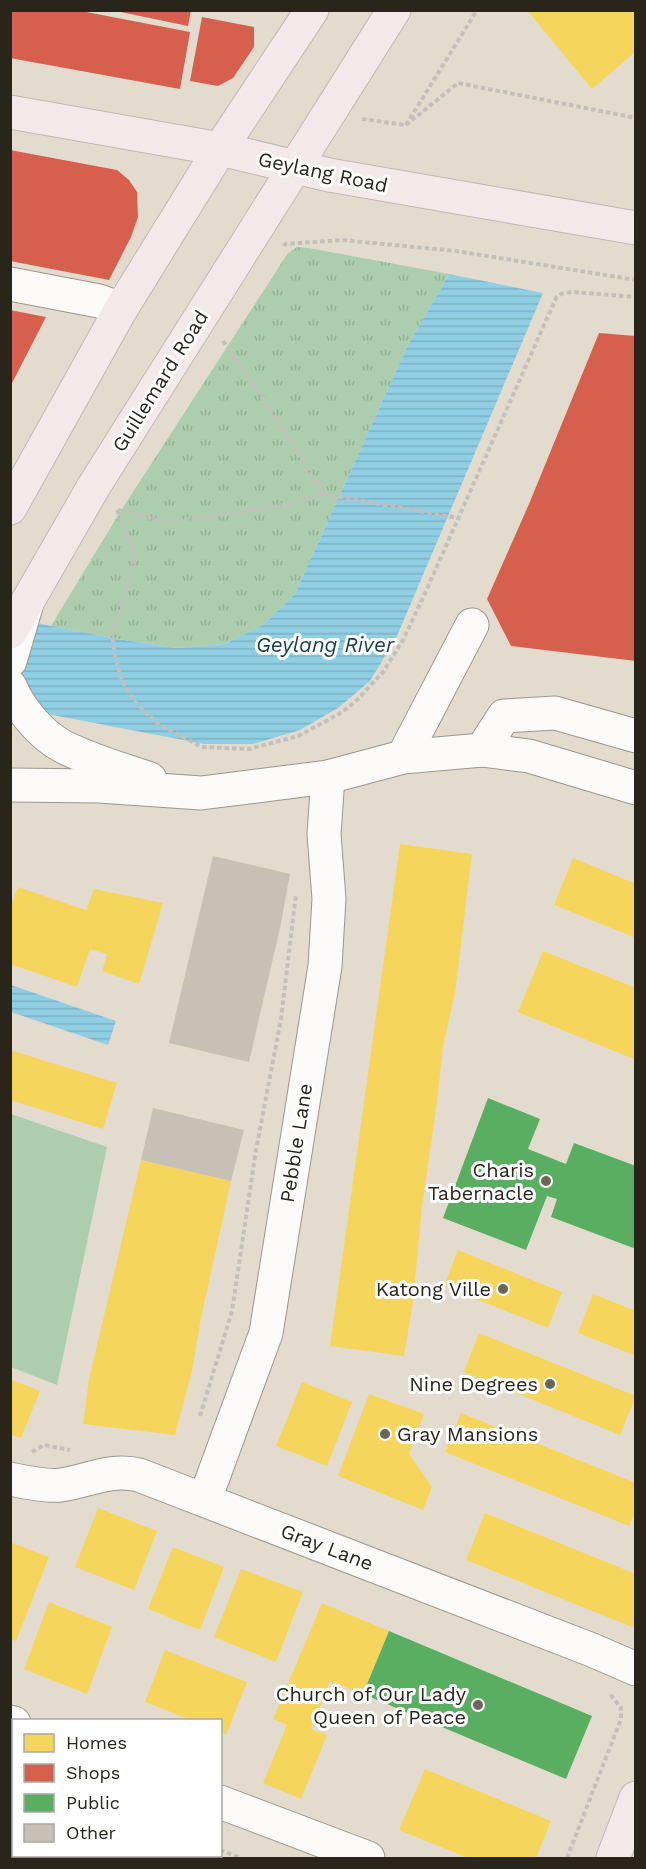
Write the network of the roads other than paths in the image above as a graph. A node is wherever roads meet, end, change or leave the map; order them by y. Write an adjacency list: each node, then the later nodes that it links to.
1 (312, 10): 4 (main road)
2 (394, 10): 5 (main road, Guillemard Road)
3 (10, 112): 4 (main road, Geylang Road)
4 (220, 149): 5 (main road, Geylang Road); 8 (main road)
5 (297, 167): 6 (main road, Geylang Road); 10 (main road, Guillemard Road)
6 (636, 228)
7 (10, 284): 8 (street)
8 (121, 309): 9 (main road)
9 (10, 508)
10 (29, 599): 12 (main road, Guillemard Road); 13 (street, Guillemard Road)
11 (472, 625): 17 (street)
12 (10, 632)
13 (10, 662)
14 (10, 686): 21 (street)
15 (636, 736): 16 (street)
16 (482, 750): 17 (street); 20 (street)
17 (403, 757): 18 (street)
18 (328, 777): 21 (street); 23 (street, Pebble Lane)
19 (10, 785): 21 (street)
20 (636, 788)
21 (201, 793)
22 (19, 1467): 23 (street, Gray Lane)
23 (205, 1499): 24 (street, Gray Lane)
24 (636, 1669)
25 (636, 1798): 28 (main road)
26 (222, 1803): 27 (street)
27 (368, 1858)
28 (613, 1858)

